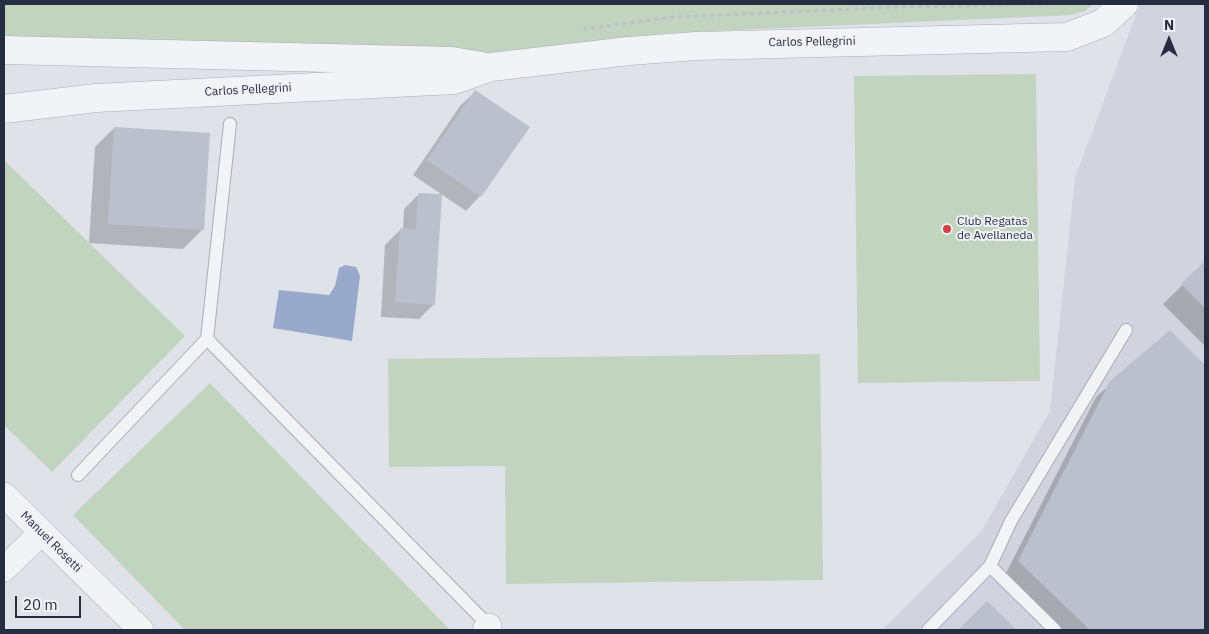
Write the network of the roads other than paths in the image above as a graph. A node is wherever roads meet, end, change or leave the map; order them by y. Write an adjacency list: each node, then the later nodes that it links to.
1 (1124, 4): 3 (street, Carlos Pellegrini)
2 (4, 50): 3 (street, Carlos Pellegrini)
3 (491, 67): 4 (street, Carlos Pellegrini)
4 (4, 109)
5 (230, 124): 7 (lane)
6 (1126, 330): 11 (lane)
7 (206, 339): 8 (lane); 13 (lane)
8 (78, 475)
9 (4, 495): 10 (street, Manuel Rosetti)
10 (41, 533): 12 (street); 14 (street, Manuel Rosetti)
11 (990, 566): 15 (lane); 16 (lane)
12 (4, 569)
13 (487, 628)
14 (141, 630)
15 (928, 630)
16 (1055, 630)

